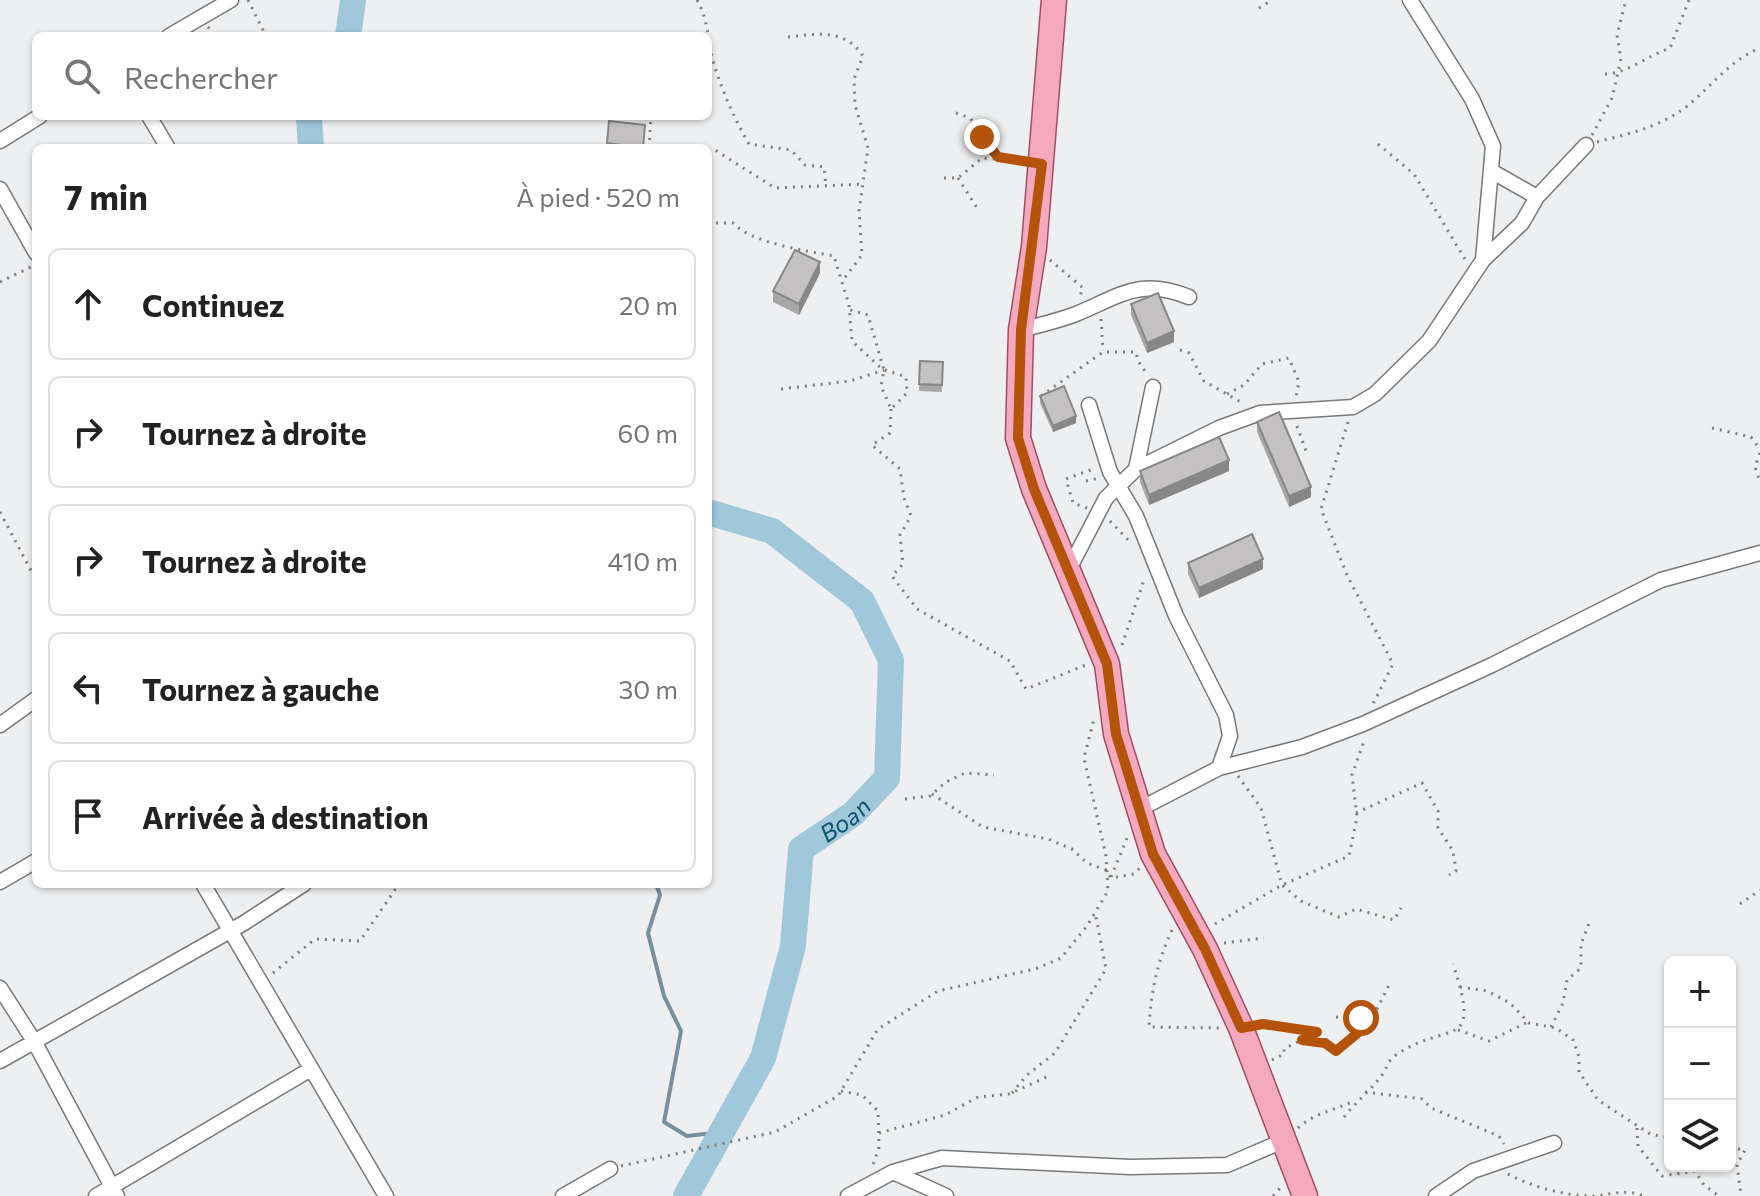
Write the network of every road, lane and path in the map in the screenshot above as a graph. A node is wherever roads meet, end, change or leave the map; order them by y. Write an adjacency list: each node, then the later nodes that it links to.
1 (231, 0): 10 (street)
2 (248, 0): 11 (path)
3 (697, 0): 12 (path)
4 (1054, 0): 29 (main road)
5 (1272, 0): 9 (path)
6 (1410, 0): 30 (street)
7 (1626, 0): 17 (path)
8 (1689, 0): 17 (path)
9 (1259, 8)
10 (176, 32)
11 (264, 32)
12 (707, 32)
13 (788, 37): 33 (path)
14 (1760, 48): 26 (path)
15 (712, 61): 34 (path)
16 (1605, 74): 17 (path)
17 (1617, 74): 26 (path)
18 (956, 113): 28 (path)
19 (34, 120): 22 (street)
20 (151, 120): 23 (street)
21 (651, 120): 24 (path)
22 (0, 141)
23 (166, 144)
24 (649, 144)
25 (1378, 144): 43 (path)
26 (1586, 145): 36 (street)
27 (712, 150): 34 (path)
28 (998, 157): 29 (path); 32 (path)
29 (1042, 164): 40 (main road)
30 (1493, 172): 36 (street); 41 (street)
31 (944, 178): 32 (path)
32 (958, 178): 37 (path)
33 (865, 184): 34 (path); 44 (path)
34 (826, 186)
35 (0, 189): 39 (street)
36 (1537, 197): 41 (street)
37 (979, 211)
38 (712, 223): 44 (path)
39 (32, 246)
40 (1034, 247): 49 (path); 50 (main road)
41 (1483, 260): 43 (street)
42 (32, 266): 45 (path)
43 (1474, 274): 59 (street)
44 (842, 281): 48 (path)
45 (0, 282)
46 (1189, 297): 47 (street)
47 (1099, 303): 49 (street); 52 (path)
48 (850, 310): 53 (path); 53 (path)
49 (1072, 316): 50 (street)
50 (1021, 330): 74 (main road)
51 (1180, 350): 56 (path)
52 (1103, 352): 54 (path); 57 (path)
53 (884, 370): 55 (path); 60 (path); 60 (path)
54 (1153, 387): 67 (street)
55 (781, 389)
56 (1227, 394): 61 (path); 62 (path)
57 (1040, 398)
58 (1089, 405): 66 (street)
59 (1353, 407): 61 (street); 81 (path)
60 (891, 409): 78 (path)
61 (1291, 410): 62 (street); 64 (path)
62 (1260, 413): 67 (street)
63 (1712, 428): 65 (path)
64 (1306, 451)
65 (1760, 451): 68 (path)
66 (1107, 464): 69 (street); 70 (path)
67 (1136, 469): 69 (street)
68 (1760, 482)
69 (1118, 486): 70 (street); 83 (street)
70 (1100, 510): 72 (path); 74 (street)
71 (0, 512): 75 (path)
72 (1137, 550)
73 (1760, 553): 81 (street)
74 (1068, 571): 78 (main road)
75 (32, 572)
76 (1145, 577): 77 (path)
77 (1132, 612)
78 (1104, 656): 87 (main road)
79 (32, 702): 82 (street)
80 (1097, 708): 91 (path)
81 (1363, 724): 83 (street); 88 (path)
82 (0, 725)
83 (1219, 768): 87 (street); 95 (path)
84 (994, 775): 85 (path)
85 (932, 794): 86 (path); 91 (path)
86 (905, 799)
87 (1138, 810): 89 (main road); 93 (path)
88 (1356, 813): 92 (path); 95 (path)
89 (1153, 854): 93 (path); 105 (main road)
90 (32, 863): 94 (street)
91 (1106, 870): 93 (path); 102 (path)
92 (1449, 875)
93 (1111, 878)
94 (0, 882)
95 (1282, 885): 101 (path); 105 (path)
96 (205, 888): 104 (street)
97 (298, 888): 104 (street)
98 (396, 888): 108 (path)
99 (1760, 890): 100 (path)
100 (1740, 904)
101 (1401, 908)
102 (1095, 912): 124 (path); 126 (path)
103 (1590, 921): 115 (path)
104 (230, 931): 108 (street); 119 (street)
105 (1197, 934): 106 (path); 116 (main road); 116 (path)
106 (1264, 938)
107 (1453, 964): 110 (path)
108 (261, 983): 121 (street)
109 (1389, 985): 113 (path)
110 (1460, 987): 114 (path); 117 (path)
111 (0, 988): 119 (street)
112 (1336, 1017): 113 (path)
113 (1371, 1022): 118 (path)
114 (1528, 1022): 115 (path); 117 (path)
115 (1551, 1027): 129 (path)
116 (1241, 1028): 118 (path); 122 (main road)
117 (1458, 1030): 125 (path)
118 (1302, 1040): 122 (path)
119 (34, 1041): 120 (street); 140 (street)
120 (0, 1061)
121 (311, 1069): 140 (street); 142 (street)
122 (1255, 1070): 132 (main road)
123 (1051, 1075): 126 (path)
124 (841, 1091): 130 (path); 137 (path)
125 (1365, 1092): 127 (path); 135 (path)
126 (1012, 1093): 130 (path)
127 (1357, 1099): 128 (path); 132 (path)
128 (1344, 1117)
129 (1637, 1126): 131 (path); 149 (path)
130 (879, 1133): 139 (path)
131 (1664, 1137)
132 (1283, 1141): 138 (street); 146 (main road)
133 (1554, 1143): 135 (street)
134 (1736, 1149): 150 (path)
135 (1503, 1158): 136 (street)
136 (1488, 1164): 147 (street); 148 (path)
137 (610, 1169): 143 (street)
138 (893, 1172): 139 (street); 145 (street)
139 (866, 1184): 144 (street)
140 (114, 1191): 141 (street)
141 (96, 1196)
142 (386, 1196)
143 (563, 1196)
144 (848, 1196)
145 (946, 1196)
146 (1305, 1196)
147 (1436, 1196)
148 (1643, 1196)
149 (1719, 1196)
150 (1741, 1196)

